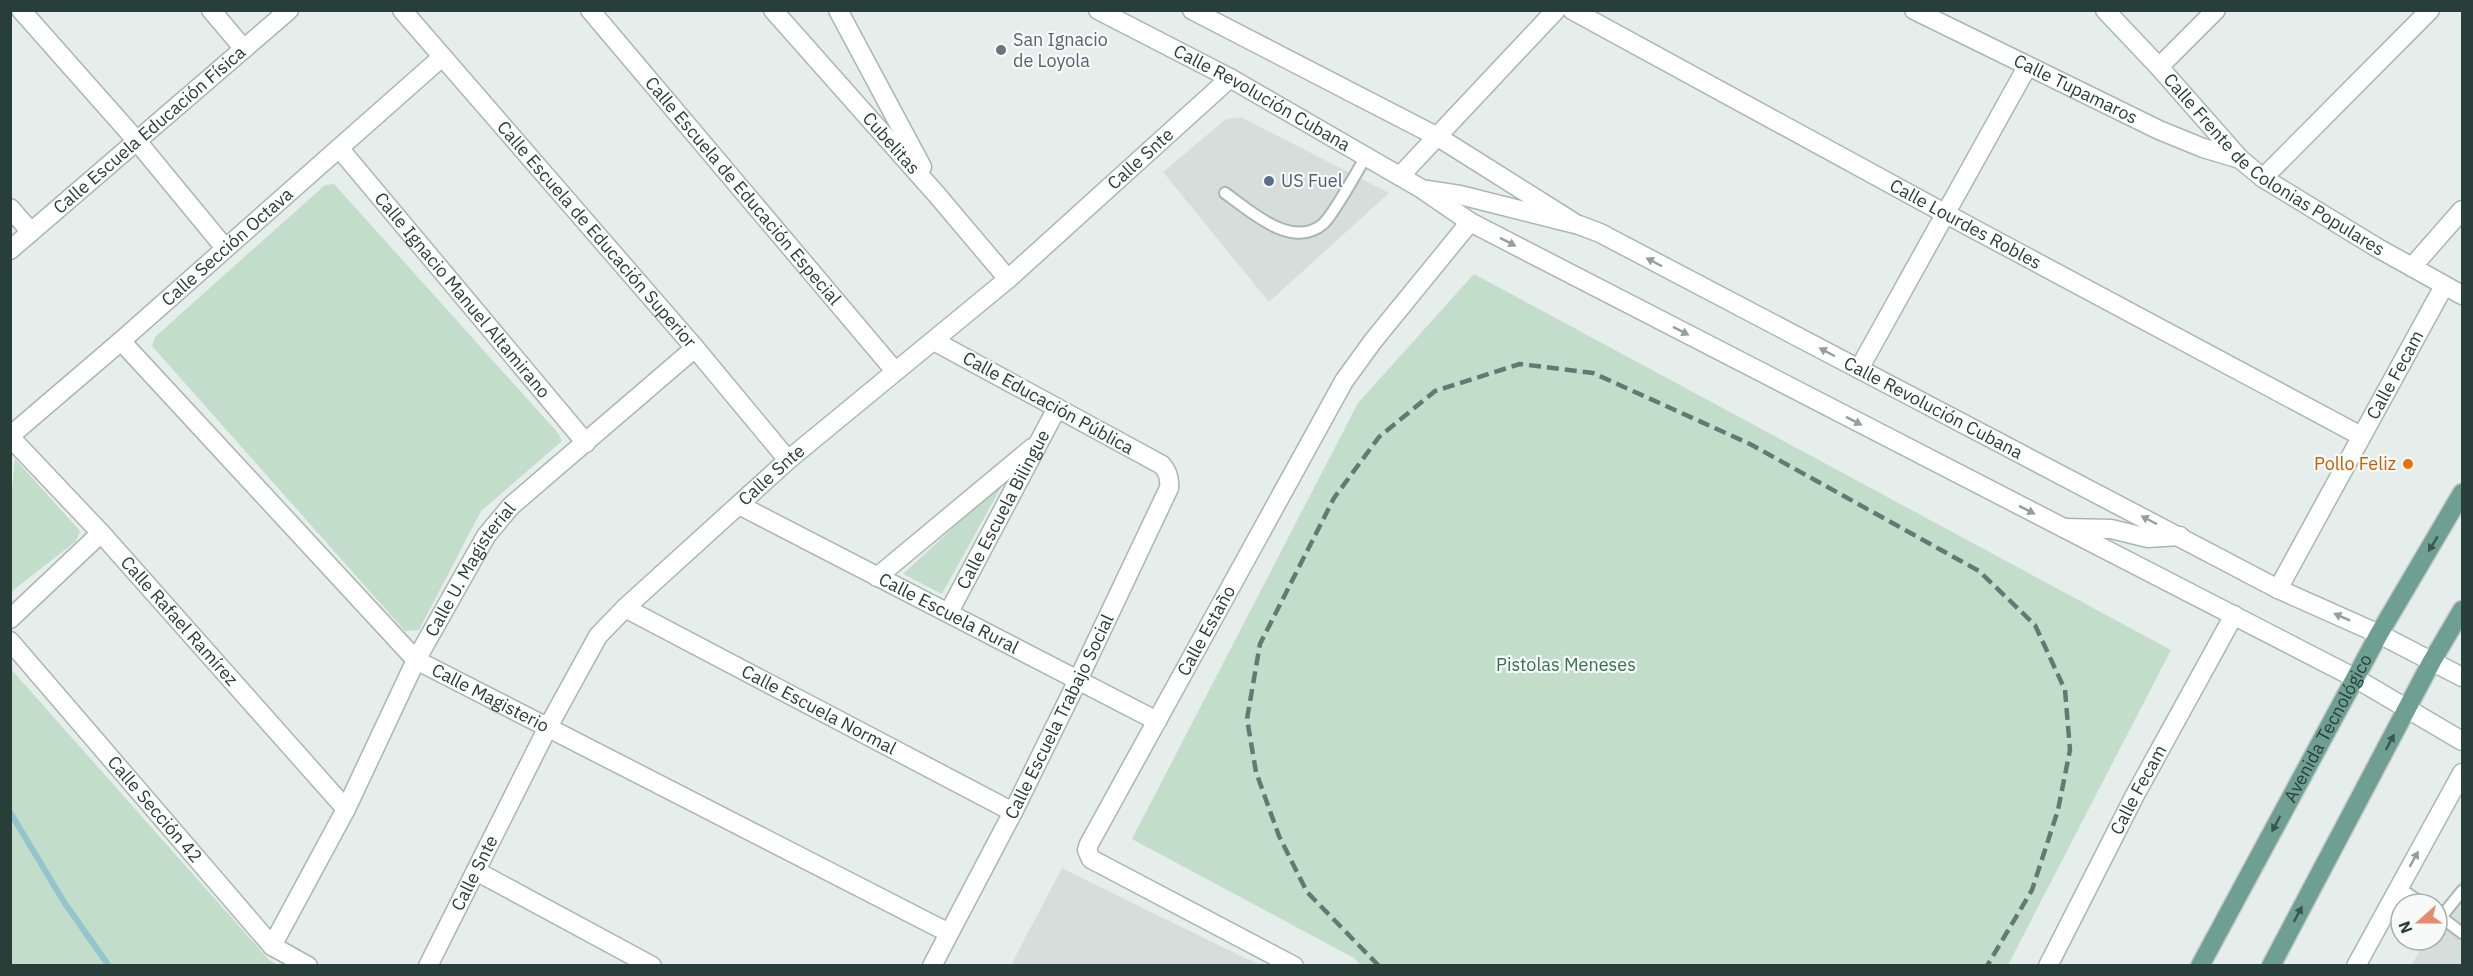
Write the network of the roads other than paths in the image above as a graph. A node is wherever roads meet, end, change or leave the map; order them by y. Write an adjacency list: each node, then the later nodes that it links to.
1 (21, 10): 22 (street)
2 (211, 10): 16 (street)
3 (289, 10): 16 (street, Calle Escuela Educación Física)
4 (402, 10): 17 (street, Calle Escuela de Educación Superior)
5 (590, 10): 47 (street, Calle Escuela de Educación Especial)
6 (838, 10): 30 (street)
7 (1098, 10): 20 (street, Calle Revolución Cubana)
8 (1192, 10): 21 (street)
9 (1557, 10): 21 (street)
10 (1572, 10): 33 (street, Calle Lourdes Robles)
11 (1914, 10): 18 (street, Calle Tupamaros)
12 (2105, 10): 19 (street, Calle Frente de Colonias Populares)
13 (2216, 10): 19 (street)
14 (2430, 10): 27 (street)
15 (778, 12): 30 (street, Cubelitas)
16 (244, 49): 22 (street, Calle Escuela Educación Física)
17 (442, 57): 23 (street, Calle Sección Octava); 45 (street, Calle Escuela de Educación Superior)
18 (2027, 67): 25 (street, Calle Tupamaros); 33 (street)
19 (2159, 67): 25 (street, Calle Frente de Colonias Populares)
20 (1230, 78): 24 (street, Calle Revolución Cubana); 40 (street, Calle Snte)
21 (1438, 137): 26 (street); 35 (street)
22 (136, 140): 36 (street, Calle Escuela Educación Física); 37 (street)
23 (339, 148): 37 (street, Calle Sección Octava); 52 (street, Calle Ignacio Manuel Altamirano)
24 (1365, 158): 26 (street, Calle Revolución Cubana); 29 (lane)
25 (2240, 159): 27 (street, Calle Frente de Colonias Populares)
26 (1400, 176): 28 (street, Calle Revolución Cubana)
27 (2263, 178): 39 (street, Calle Frente de Colonias Populares)
28 (1422, 189): 34 (street, Calle Revolución Cubana); 35 (street, Calle Revolución Cubana)
29 (1225, 194)
30 (937, 195): 40 (street, Cubelitas)
31 (10, 208): 36 (street)
32 (2463, 210): 39 (street)
33 (1946, 214): 46 (street); 50 (street, Calle Lourdes Robles)
34 (1470, 222): 57 (street, Calle Revolución Cubana, one-way to 57); 75 (street, Calle Estaño)
35 (1579, 225): 46 (street, Calle Revolución Cubana, one-way to 35)
36 (32, 232): 38 (street, Calle Escuela Educación Física)
37 (225, 248): 43 (street, Calle Sección Octava)
38 (10, 250)
39 (2412, 267): 41 (street, Calle Frente de Colonias Populares)
40 (1008, 279): 44 (street, Calle Snte)
41 (2444, 286): 42 (street, Calle Frente de Colonias Populares); 50 (street, Calle Fecam)
42 (2463, 294)
43 (121, 341): 49 (street, Calle Sección Octava); 69 (street, Calle Magisterio)
44 (934, 341): 47 (street, Calle Snte); 48 (street, Calle Educación Pública)
45 (695, 348): 52 (street, Calle U. Magisterial); 53 (street, Calle Escuela de Educación Superior)
46 (1860, 369): 59 (street, Calle Revolución Cubana, one-way to 46)
47 (895, 371): 53 (street, Calle Snte)
48 (1056, 408): 51 (street, Calle Escuela Bilingue); 54 (street, Calle Educación Pública)
49 (10, 436): 58 (street, Calle Rafael Ramírez)
50 (2361, 436): 61 (street, Calle Fecam)
51 (1039, 442): 60 (street); 64 (street, Calle Escuela Bilingue)
52 (586, 443): 69 (street, Calle U. Magisterial)
53 (788, 460): 56 (street, Calle Snte)
54 (1162, 465): 73 (street, Calle Escuela Trabajo Social)
55 (2463, 494): 67 (main road, Avenida Tecnológico, one-way to 67)
56 (739, 505): 60 (street, Calle Escuela Rural); 62 (street, Calle Snte)
57 (2063, 528): 59 (street); 65 (street, Calle Revolución Cubana)
58 (101, 533): 66 (street); 79 (street, Calle Rafael Ramírez)
59 (2180, 536): 61 (street, Calle Revolución Cubana)
60 (877, 578): 64 (street, Calle Escuela Rural)
61 (2278, 589): 67 (street, Calle Revolución Cubana, one-way to 61)
62 (625, 608): 76 (street, Calle Snte); 80 (street, Calle Escuela Normal)
63 (2463, 610): 70 (main road)
64 (949, 612): 73 (street, Calle Escuela Rural)
65 (2234, 615): 72 (street, Calle Revolución Cubana); 95 (street, Calle Fecam)
66 (10, 619)
67 (2379, 634): 70 (street, Calle Revolución Cubana); 72 (main road, Avenida Tecnológico)
68 (10, 641): 89 (street, Calle Sección 42)
69 (416, 660): 76 (street, Calle Magisterio); 79 (street, Calle U. Magisterial)
70 (2432, 660): 71 (street, Calle Revolución Cubana); 74 (main road)
71 (2463, 677)
72 (2355, 678): 74 (street, Calle Revolución Cubana); 96 (main road, Avenida Tecnológico, one-way to 96)
73 (1078, 680): 75 (street, Calle Escuela Rural); 80 (street, Calle Escuela Trabajo Social)
74 (2408, 707): 77 (street, Calle Revolución Cubana); 97 (main road, one-way to 74)
75 (1158, 721): 94 (street, Calle Estaño)
76 (548, 727): 81 (street, Calle Snte); 87 (street, Calle Magisterio)
77 (2463, 741)
78 (2463, 773): 82 (street, one-way to 78)
79 (346, 809): 89 (street, Calle U. Magisterial)
80 (1013, 812): 87 (street, Calle Escuela Trabajo Social)
81 (476, 871): 91 (street, Calle Snte); 92 (street)
82 (2398, 887): 84 (lane); 98 (street)
83 (2463, 891): 85 (lane)
84 (2405, 892)
85 (2449, 905)
86 (2449, 922): 88 (lane)
87 (949, 933): 93 (street, Calle Escuela Trabajo Social)
88 (2463, 933)
89 (272, 946): 90 (street, Calle Sección 42)
90 (308, 966)
91 (428, 966)
92 (652, 966)
93 (932, 966)
94 (1294, 966)
95 (2048, 966)
96 (2200, 966)
97 (2271, 966)
98 (2356, 966)

